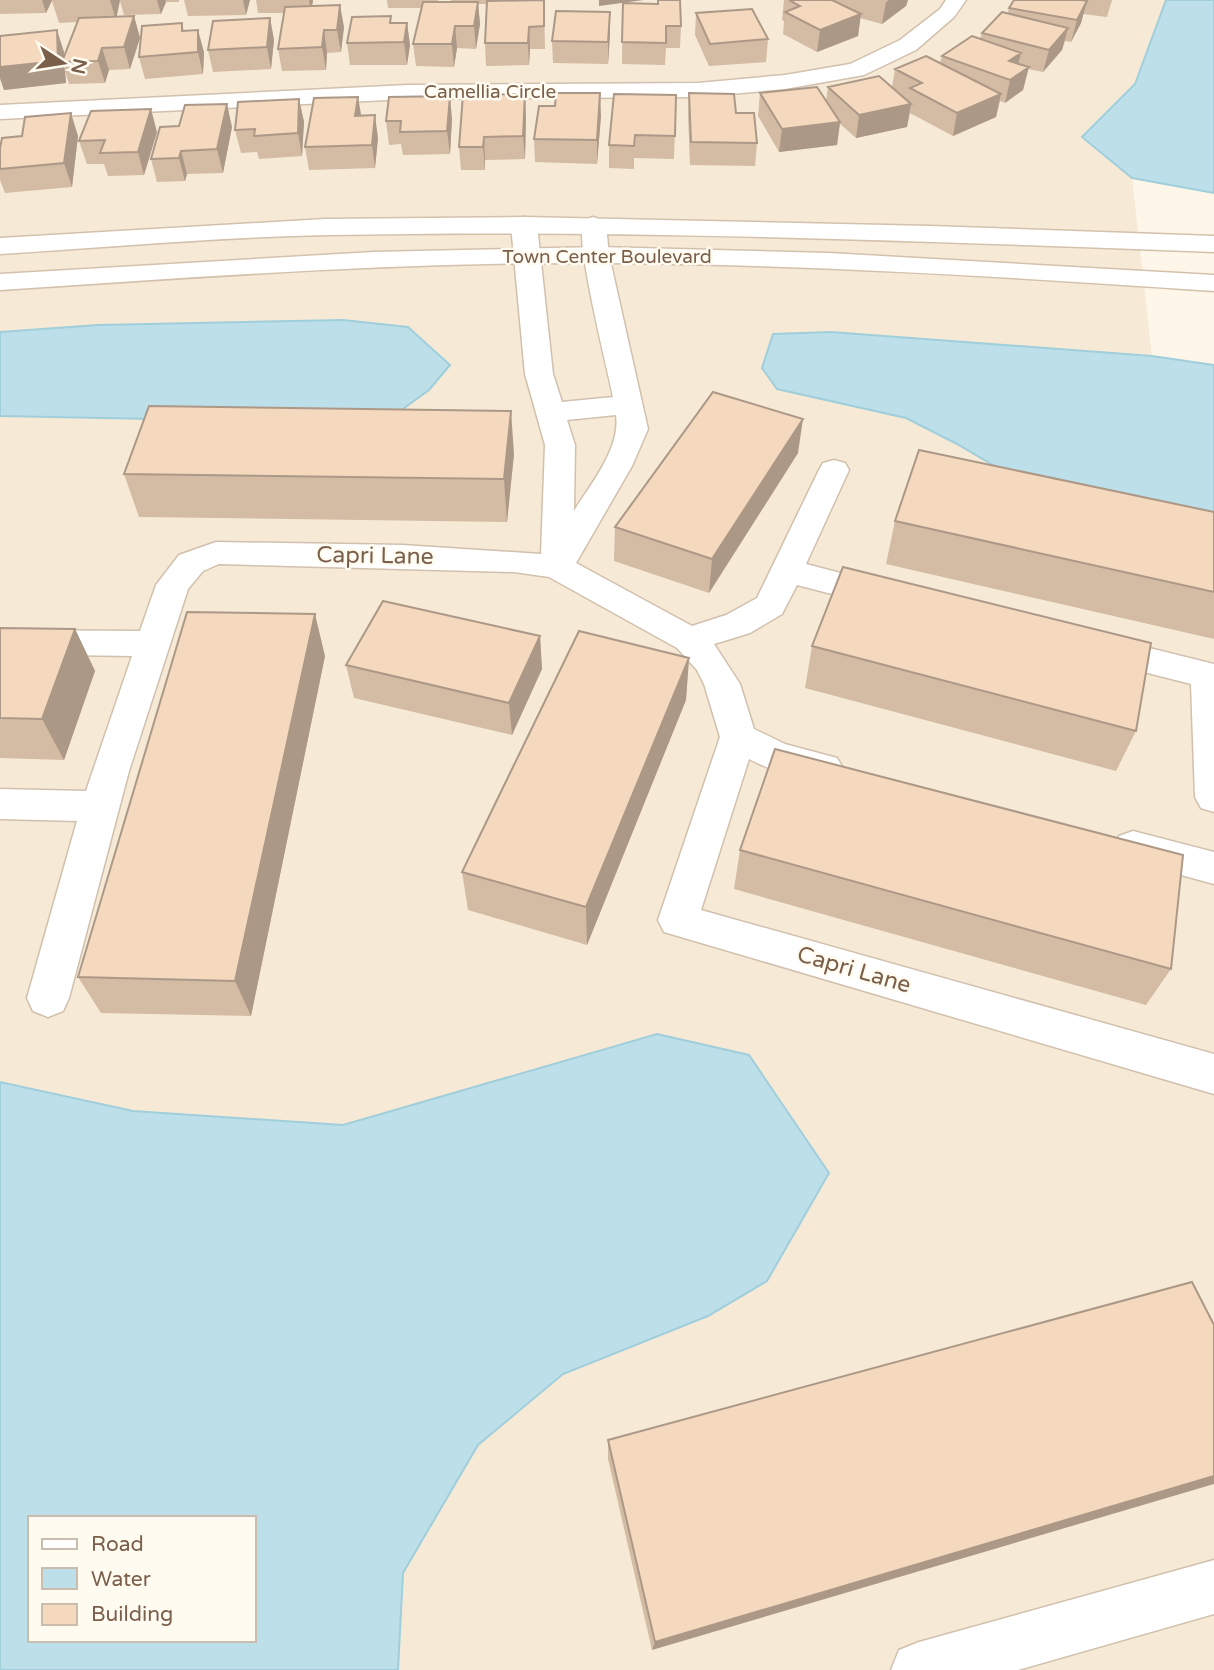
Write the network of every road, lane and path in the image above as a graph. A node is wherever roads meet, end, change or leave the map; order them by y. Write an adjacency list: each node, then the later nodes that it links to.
1 (956, 0): 2 (street, Camellia Circle)
2 (0, 112)
3 (524, 225): 4 (street, Town Center Boulevard); 6 (street, Town Center Boulevard); 8 (street)
4 (593, 225): 5 (street, Town Center Boulevard); 7 (street)
5 (1214, 244)
6 (0, 246)
7 (596, 255): 8 (street, Town Center Boulevard); 10 (street, Town Center Boulevard); 11 (street)
8 (529, 257): 9 (street, Town Center Boulevard); 12 (street)
9 (0, 282)
10 (1214, 284)
11 (629, 405): 12 (street); 14 (street)
12 (550, 412): 14 (street)
13 (834, 470): 15 (street)
14 (557, 567): 17 (street, Capri Lane); 20 (street, Capri Lane)
15 (787, 571): 16 (street); 17 (street)
16 (919, 604)
17 (689, 639): 22 (street, Capri Lane)
18 (1063, 640): 21 (street)
19 (0, 642): 20 (street)
20 (153, 644): 26 (street, Capri Lane)
21 (1211, 677): 24 (street)
22 (738, 737): 23 (street); 30 (street, Capri Lane)
23 (856, 777)
24 (1214, 797)
25 (0, 804): 26 (street)
26 (101, 806): 29 (street, Capri Lane)
27 (1108, 841): 28 (street)
28 (1214, 868)
29 (48, 998)
30 (1214, 1074)
31 (1214, 1587): 32 (street)
32 (919, 1670)

